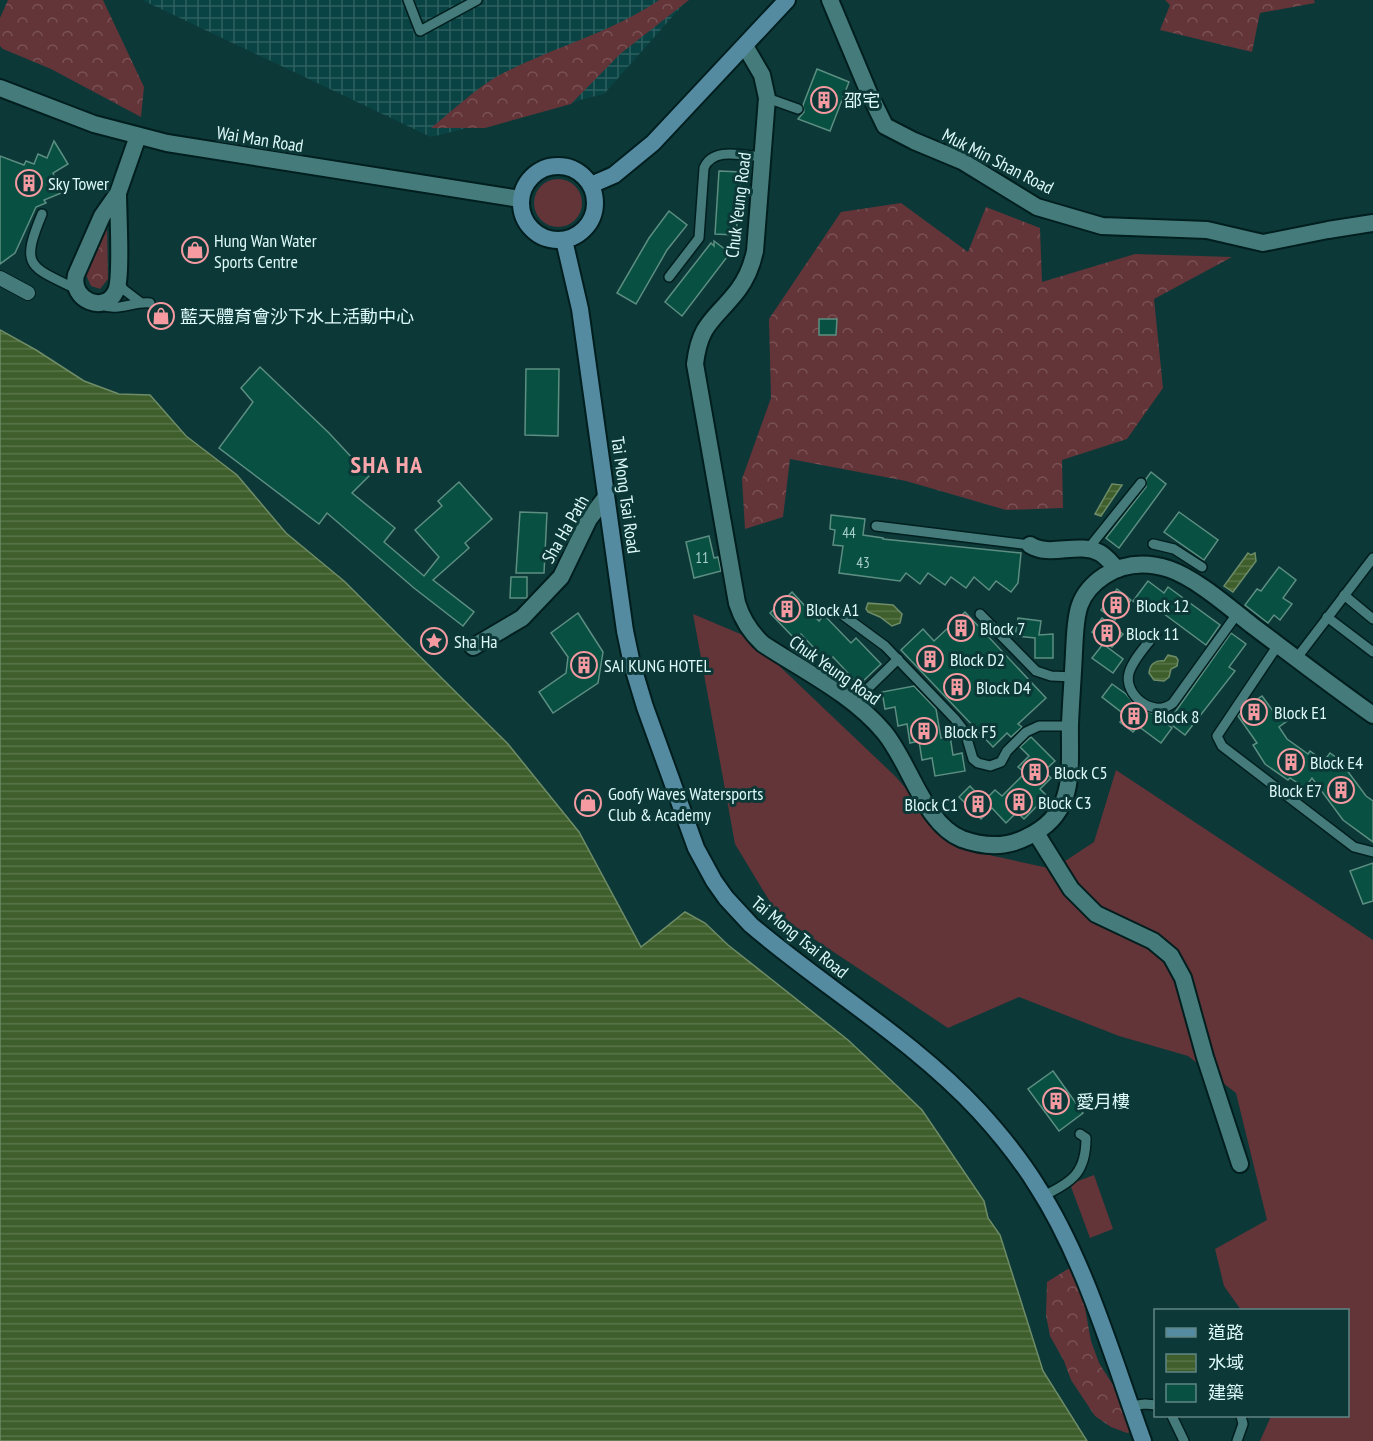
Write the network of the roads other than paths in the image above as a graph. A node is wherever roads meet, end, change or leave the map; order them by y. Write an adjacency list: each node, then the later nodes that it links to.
1 (408, 0): 2 (lane)
2 (477, 0)
3 (787, 0): 5 (main road)
4 (830, 0): 15 (street, Muk Min Shan Road)
5 (745, 46): 7 (street, Chuk Yeung Road); 11 (main road)
6 (0, 88): 9 (street, Wai Man Road)
7 (768, 98): 8 (lane); 10 (street, Chuk Yeung Road)
8 (798, 109)
9 (138, 136): 12 (street); 13 (street, Wai Man Road)
10 (763, 157): 17 (lane); 47 (street, Chuk Yeung Road)
11 (591, 185): 13 (main road); 16 (main road)
12 (118, 193): 19 (street); 20 (street)
13 (520, 199): 16 (main road)
14 (42, 214): 20 (lane)
15 (1373, 223)
16 (564, 240): 24 (main road, Tai Mong Tsai Road)
17 (669, 277)
18 (0, 278): 21 (street)
19 (118, 280): 22 (street); 22 (lane)
20 (76, 289): 22 (street)
21 (28, 293)
22 (99, 303)
23 (1141, 483): 28 (lane)
24 (606, 497): 42 (street, Sha Ha Path); 54 (main road, Tai Mong Tsai Road)
25 (876, 526): 27 (lane)
26 (1153, 543): 29 (lane)
27 (1030, 545): 28 (street)
28 (1088, 549): 32 (street)
29 (1174, 549): 31 (lane); 33 (lane)
30 (1373, 558): 34 (lane)
31 (1202, 567)
32 (1117, 569): 33 (street, Chuk Yeung Road); 46 (street, Chuk Yeung Road)
33 (1172, 570): 37 (street, Chuk Yeung Road)
34 (1344, 595): 38 (lane); 39 (lane)
35 (836, 610): 44 (lane)
36 (980, 614): 46 (lane)
37 (1238, 614): 40 (lane); 41 (street, Chuk Yeung Road)
38 (1327, 617): 43 (lane); 45 (lane)
39 (1373, 619)
40 (1156, 633)
41 (1278, 645): 45 (street, Chuk Yeung Road); 51 (lane)
42 (473, 647)
43 (1373, 652)
44 (898, 659): 47 (lane); 49 (lane)
45 (1296, 659): 48 (street, Chuk Yeung Road)
46 (1073, 677): 49 (street, Chuk Yeung Road)
47 (853, 703): 50 (street, Chuk Yeung Road)
48 (1373, 715)
49 (1070, 726): 50 (street, Chuk Yeung Road)
50 (1036, 833): 53 (street)
51 (1373, 852)
52 (1080, 1134): 54 (lane)
53 (1240, 1164)
54 (1043, 1196): 56 (main road, Tai Mong Tsai Road)
55 (1154, 1405): 56 (lane)
56 (1130, 1406): 59 (main road, Tai Mong Tsai Road)
57 (1172, 1417): 60 (lane)
58 (1241, 1417): 61 (lane)
59 (1143, 1441)
60 (1184, 1441)
61 (1237, 1441)

